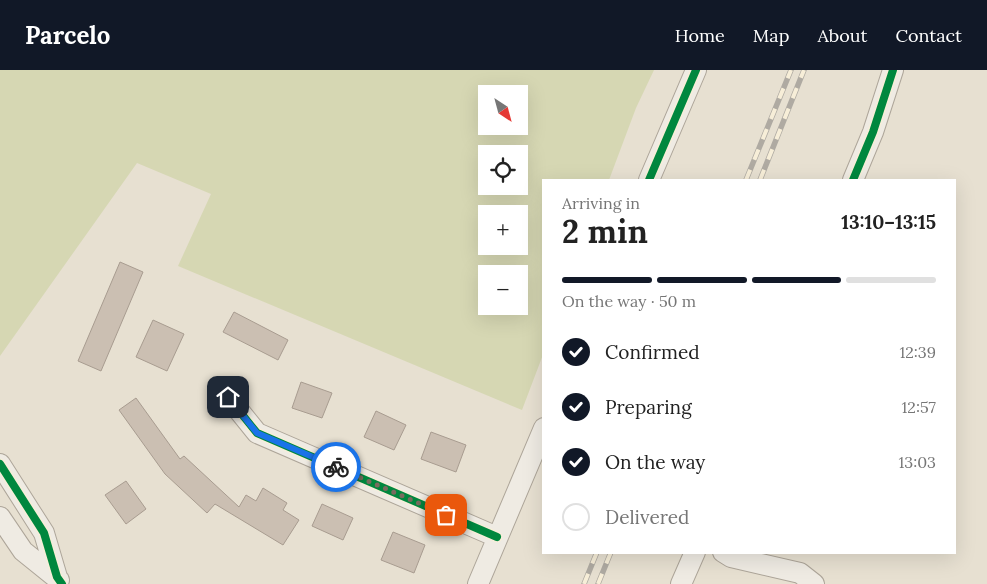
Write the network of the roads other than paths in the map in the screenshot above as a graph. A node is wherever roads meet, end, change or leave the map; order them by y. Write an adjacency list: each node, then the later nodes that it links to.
1 (696, 70): 3 (street)
2 (893, 70): 4 (street)
3 (649, 179)
4 (852, 179)
5 (228, 397): 9 (street)
6 (542, 433): 9 (street)
7 (0, 464): 12 (street)
8 (0, 517): 12 (street)
9 (497, 537): 13 (street)
10 (694, 554): 14 (street)
11 (726, 554): 15 (street)
12 (56, 582)
13 (478, 584)
14 (681, 584)
15 (814, 584)

